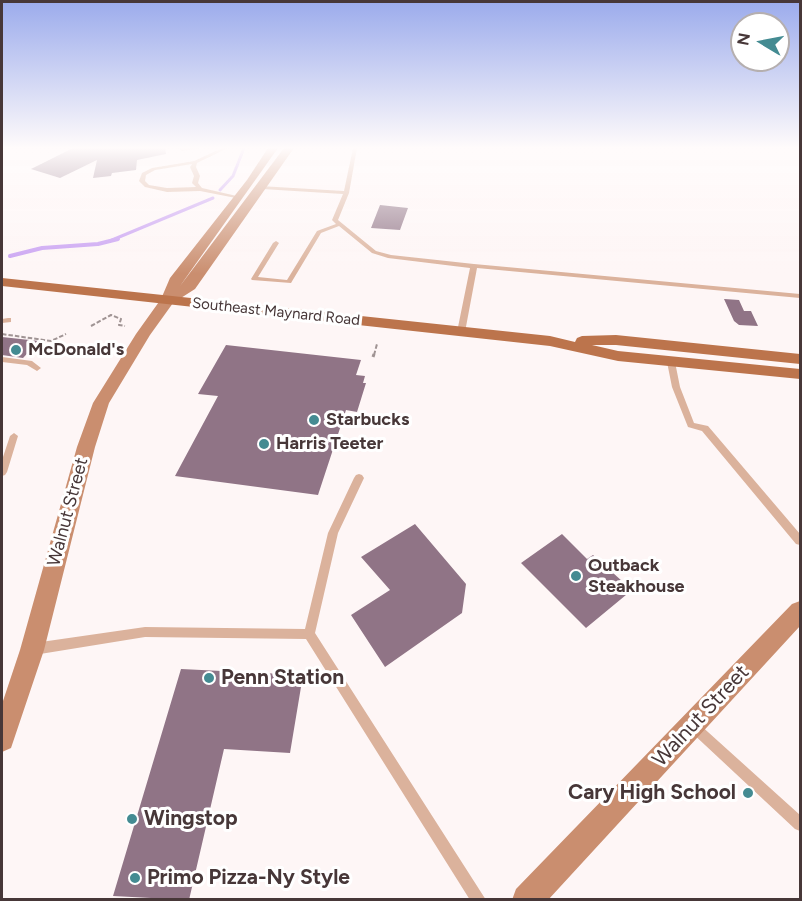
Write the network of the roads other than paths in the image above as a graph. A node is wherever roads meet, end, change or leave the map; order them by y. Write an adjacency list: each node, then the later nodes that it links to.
1 (205, 190): 7 (lane)
2 (244, 190): 7 (main road)
3 (260, 190): 13 (main road)
4 (305, 190): 6 (lane)
5 (347, 190): 6 (lane)
6 (346, 193): 8 (lane)
7 (239, 198): 13 (main road)
8 (340, 224): 9 (lane); 10 (lane)
9 (276, 243)
10 (474, 266): 12 (lane); 14 (lane)
11 (2, 282): 13 (main road, Southeast Maynard Road)
12 (801, 296)
13 (168, 300): 14 (main road, Southeast Maynard Road); 27 (main road, Walnut Street)
14 (461, 332): 15 (main road, Southeast Maynard Road)
15 (550, 341): 16 (main road, Southeast Maynard Road); 18 (main road, Southeast Maynard Road)
16 (801, 359)
17 (2, 360): 19 (lane)
18 (671, 362): 20 (main road, Southeast Maynard Road); 24 (lane)
19 (37, 368)
20 (801, 374)
21 (14, 436): 22 (lane)
22 (2, 472)
23 (359, 478): 26 (lane)
24 (801, 541)
25 (801, 611): 28 (main road, Walnut Street)
26 (309, 634): 27 (lane); 31 (lane)
27 (32, 650): 29 (main road, Walnut Street)
28 (692, 726): 30 (lane); 32 (main road, Walnut Street)
29 (2, 739)
30 (801, 824)
31 (479, 900)
32 (527, 900)

